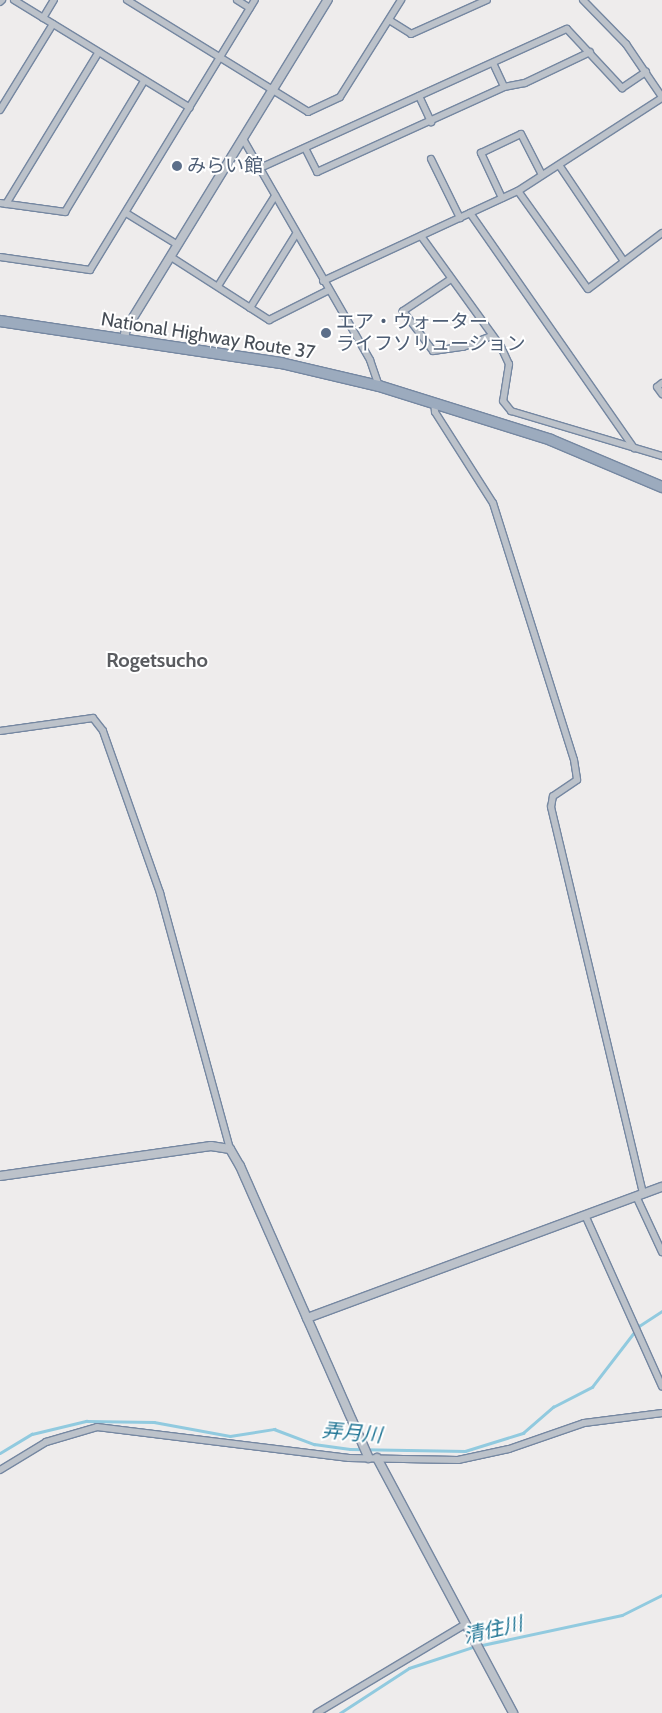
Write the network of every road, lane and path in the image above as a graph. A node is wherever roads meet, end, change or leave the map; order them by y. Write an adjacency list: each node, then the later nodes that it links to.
1 (14, 0): 12 (street)
2 (54, 0): 12 (street)
3 (127, 0): 17 (street)
4 (237, 0): 11 (street)
5 (255, 0): 11 (street)
6 (328, 0): 22 (street)
7 (401, 0): 13 (street)
8 (487, 0): 10 (street)
9 (584, 0): 19 (street)
10 (471, 3): 13 (street)
11 (250, 8): 17 (street)
12 (44, 18): 14 (street)
13 (389, 20): 22 (street)
14 (53, 24): 16 (street); 26 (street)
15 (590, 52): 18 (street); 19 (street); 21 (street)
16 (98, 53): 20 (street); 37 (street)
17 (220, 58): 22 (street); 25 (street)
18 (493, 63): 21 (street); 23 (street)
19 (646, 72): 24 (street)
20 (144, 81): 25 (street); 37 (street)
21 (504, 87): 27 (street)
22 (273, 91): 28 (street)
23 (419, 96): 27 (street); 29 (street)
24 (662, 97): 31 (street)
25 (190, 108): 38 (street)
26 (0, 110)
27 (431, 122): 29 (street)
28 (243, 139): 32 (street); 44 (street)
29 (305, 148): 32 (street)
30 (431, 159): 40 (street)
31 (559, 165): 33 (street); 47 (street)
32 (260, 168): 35 (street)
33 (542, 175): 34 (street); 36 (street)
34 (518, 191): 36 (street); 47 (street)
35 (275, 196): 42 (street); 50 (street)
36 (502, 198): 39 (street)
37 (3, 203)
38 (126, 213): 44 (street); 45 (street)
39 (470, 213): 40 (street); 60 (street)
40 (460, 218): 43 (street)
41 (662, 233): 47 (street)
42 (296, 234): 49 (street); 52 (street)
43 (421, 236): 48 (street); 49 (street)
44 (178, 245): 46 (street)
45 (0, 257)
46 (171, 257): 50 (street); 55 (street)
47 (623, 260)
48 (451, 278): 54 (street); 54 (street)
49 (323, 281): 51 (street)
50 (218, 286): 52 (street)
51 (328, 290): 52 (street); 57 (street)
52 (250, 308)
53 (0, 321): 55 (highway, National Highway Route 37)
54 (492, 336): 60 (street)
55 (124, 339): 57 (highway, National Highway Route 37)
56 (662, 383): 58 (street)
57 (379, 386): 59 (highway, National Highway Route 37)
58 (662, 394)
59 (434, 402): 62 (highway, National Highway Route 37); 67 (street)
60 (634, 448): 61 (street)
61 (662, 456)
62 (662, 487)
63 (0, 731): 64 (street)
64 (230, 1149): 65 (street); 70 (street)
65 (0, 1176)
66 (662, 1187): 67 (street)
67 (640, 1195): 68 (street); 69 (street)
68 (585, 1215): 70 (street); 71 (street)
69 (662, 1252)
70 (307, 1318): 73 (street)
71 (662, 1386)
72 (662, 1413): 73 (street)
73 (373, 1458): 74 (street); 75 (street)
74 (0, 1470)
75 (464, 1625): 76 (street); 77 (street)
76 (316, 1713)
77 (513, 1713)

